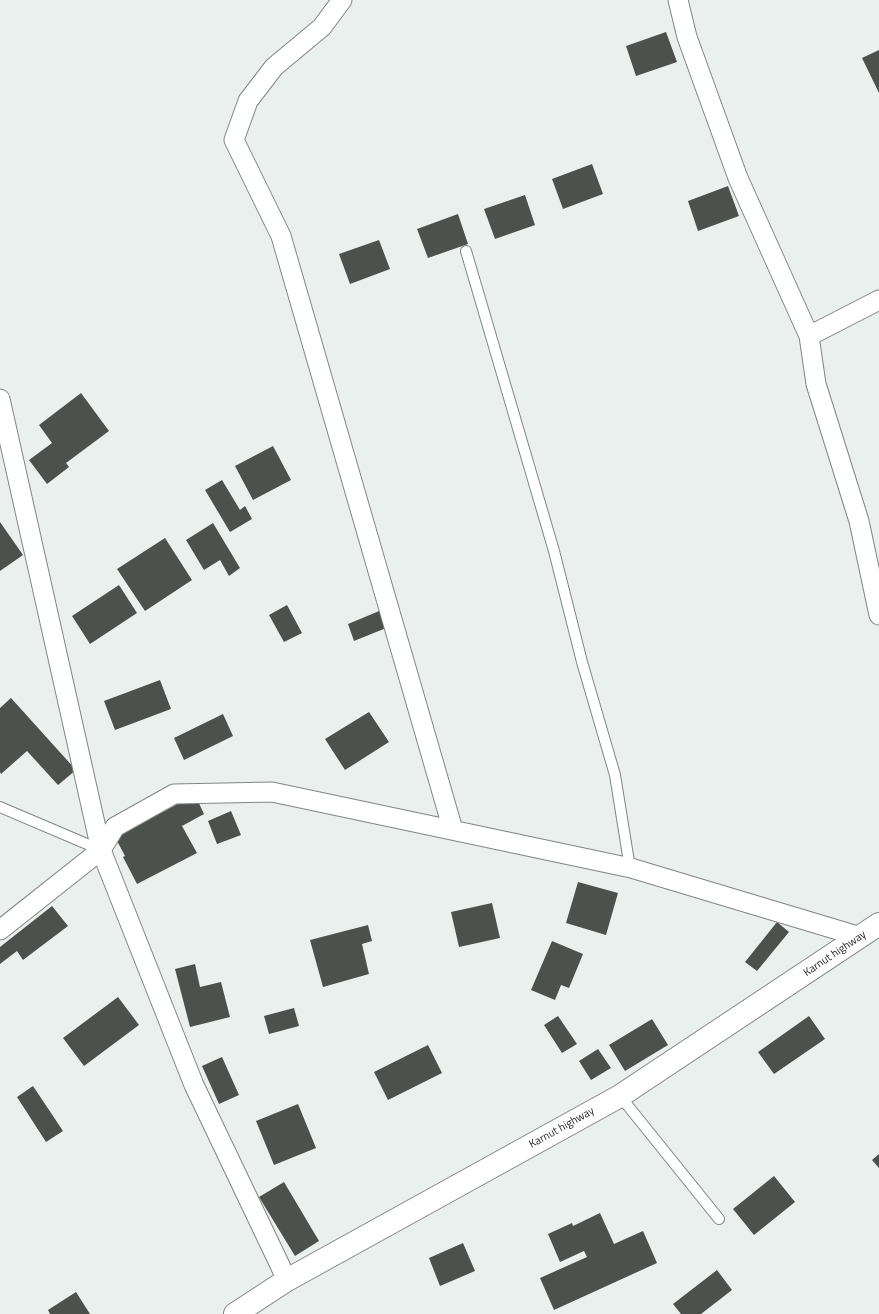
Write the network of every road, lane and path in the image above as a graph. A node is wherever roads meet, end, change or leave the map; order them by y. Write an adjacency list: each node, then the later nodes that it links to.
1 (342, 0): 9 (street)
2 (678, 0): 5 (street)
3 (466, 251): 11 (lane)
4 (879, 300): 5 (street)
5 (809, 336): 7 (street)
6 (0, 399): 10 (street)
7 (879, 615)
8 (0, 807): 10 (lane)
9 (453, 830): 10 (street); 11 (street)
10 (101, 850): 13 (street); 17 (street)
11 (630, 868): 14 (street)
12 (879, 924): 14 (main road, Karnut highway)
13 (0, 930)
14 (861, 937): 15 (main road, Karnut highway)
15 (620, 1096): 16 (lane); 17 (main road, Karnut highway)
16 (719, 1219)
17 (288, 1280): 18 (main road, Karnut highway)
18 (235, 1314)

